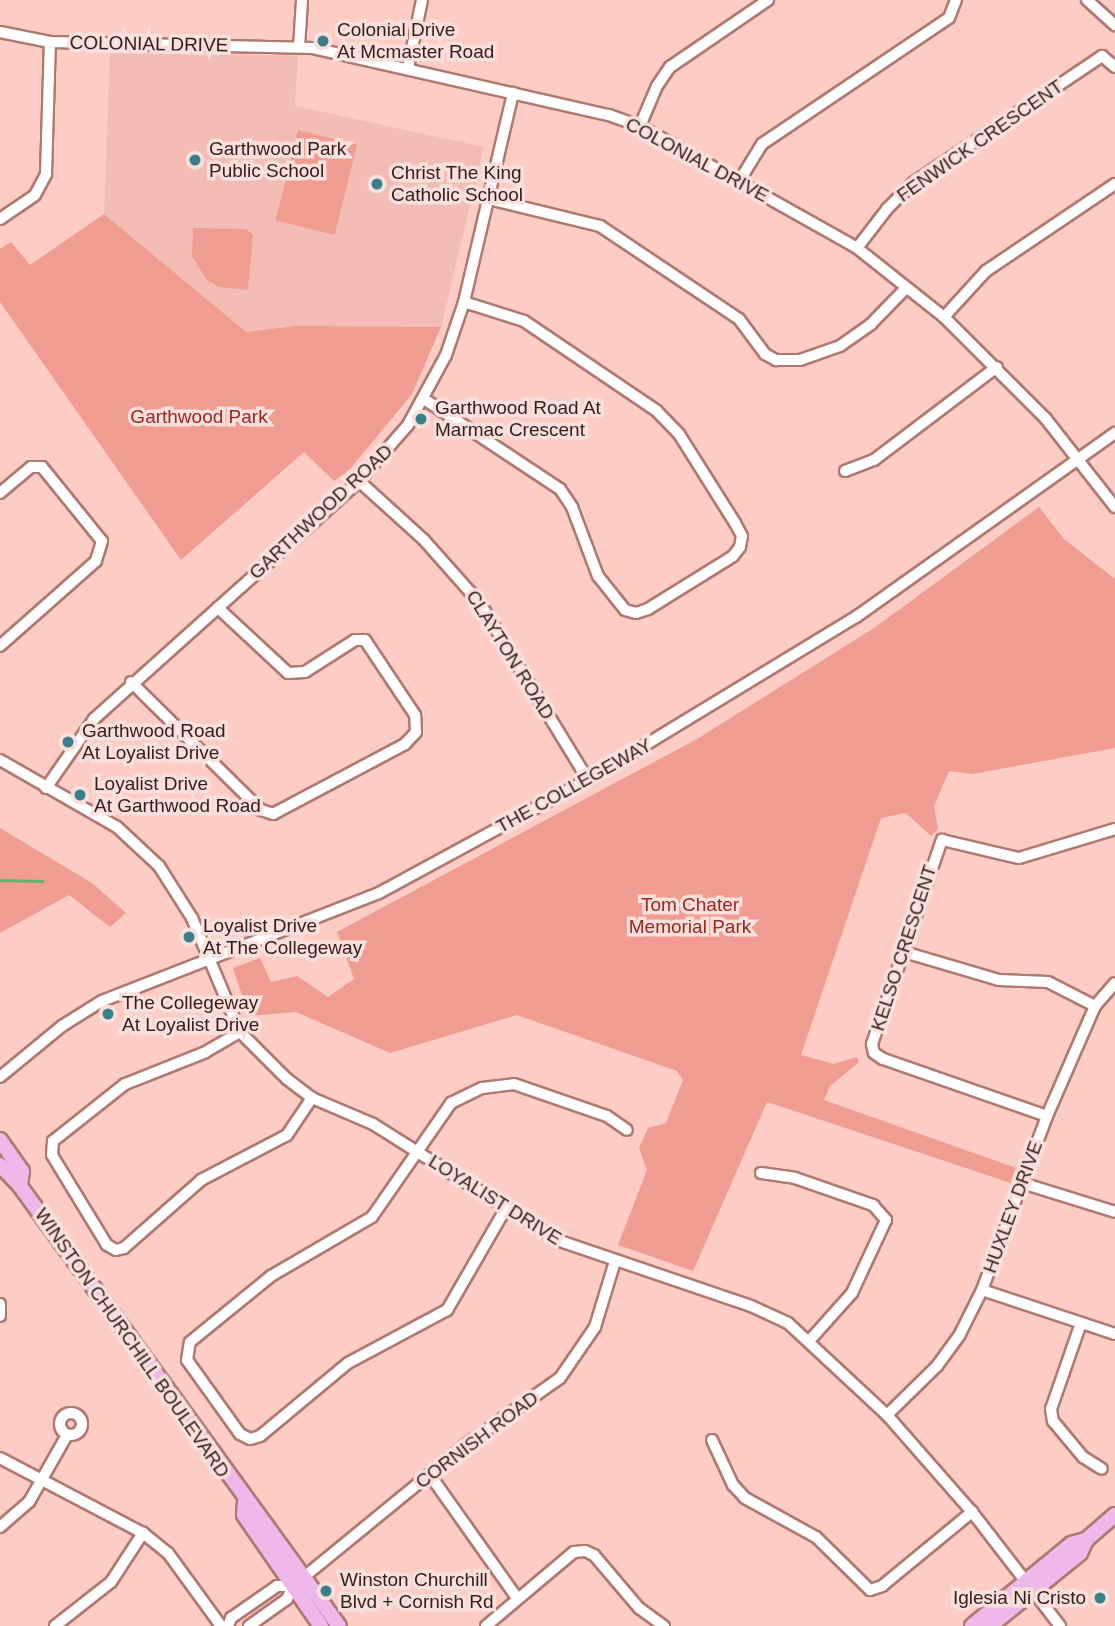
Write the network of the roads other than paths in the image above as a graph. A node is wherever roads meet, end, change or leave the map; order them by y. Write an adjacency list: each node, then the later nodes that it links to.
1 (302, 0): 9 (street)
2 (422, 0): 11 (street)
3 (768, 0): 13 (street)
4 (956, 0): 14 (street)
5 (1087, 0): 6 (street)
6 (1115, 25)
7 (0, 32): 8 (street, COLONIAL DRIVE)
8 (50, 42): 9 (street, COLONIAL DRIVE); 17 (street)
9 (299, 47): 11 (street, COLONIAL DRIVE)
10 (1115, 67): 18 (street, FENWICK CRESCENT)
11 (408, 68): 12 (street, COLONIAL DRIVE)
12 (513, 93): 13 (street, COLONIAL DRIVE); 16 (street, GARTHWOOD ROAD)
13 (640, 127): 14 (street, COLONIAL DRIVE)
14 (740, 180): 18 (street, COLONIAL DRIVE)
15 (1115, 184): 21 (street)
16 (489, 199): 19 (street); 20 (street, GARTHWOOD ROAD)
17 (0, 219)
18 (857, 248): 19 (street, COLONIAL DRIVE)
19 (906, 288): 21 (street, COLONIAL DRIVE)
20 (464, 302): 23 (street, GARTHWOOD ROAD); 23 (street)
21 (944, 317): 22 (street, COLONIAL DRIVE)
22 (997, 367): 25 (street, COLONIAL DRIVE); 26 (street)
23 (425, 399): 27 (street, GARTHWOOD ROAD)
24 (1115, 433): 25 (street, THE COLLEGEWAY)
25 (1075, 460): 29 (street, COLONIAL DRIVE); 34 (street, THE COLLEGEWAY)
26 (845, 471)
27 (359, 481): 30 (street, GARTHWOOD ROAD); 34 (street, CLAYTON ROAD)
28 (0, 493): 31 (street)
29 (1115, 507)
30 (218, 608): 32 (street, GARTHWOOD ROAD); 32 (street)
31 (0, 646)
32 (131, 682): 35 (street, GARTHWOOD ROAD)
33 (0, 760): 35 (street, LOYALIST DRIVE)
34 (588, 780): 38 (street, THE COLLEGEWAY)
35 (46, 788): 38 (street, LOYALIST DRIVE)
36 (1115, 829): 37 (street, KELSO CRESCENT)
37 (904, 952): 40 (street); 44 (street, KELSO CRESCENT)
38 (210, 960): 41 (street, LOYALIST DRIVE); 42 (street, THE COLLEGEWAY)
39 (1115, 983): 40 (street, HUXLEY DRIVE)
40 (1095, 1006): 44 (street, HUXLEY DRIVE)
41 (240, 1031): 43 (street, LOYALIST DRIVE); 43 (street)
42 (0, 1077)
43 (312, 1098): 47 (street, LOYALIST DRIVE)
44 (1047, 1116): 50 (street, HUXLEY DRIVE)
45 (627, 1130): 47 (street)
46 (0, 1140): 51 (main road, WINSTON CHURCHILL BOULEVARD)
47 (416, 1150): 52 (street, LOYALIST DRIVE); 52 (street)
48 (0, 1165): 51 (main road, WINSTON CHURCHILL BOULEVARD)
49 (761, 1172): 60 (street)
50 (1023, 1183): 53 (street); 55 (street, HUXLEY DRIVE)
51 (20, 1186): 68 (main road, WINSTON CHURCHILL BOULEVARD)
52 (506, 1208): 54 (street, LOYALIST DRIVE)
53 (1115, 1212)
54 (615, 1261): 60 (street, LOYALIST DRIVE); 66 (street, CORNISH ROAD)
55 (982, 1290): 58 (street); 61 (street, HUXLEY DRIVE)
56 (0, 1304): 57 (street)
57 (0, 1316)
58 (1081, 1323): 59 (street); 65 (street)
59 (1115, 1334)
60 (810, 1340): 61 (street, LOYALIST DRIVE)
61 (887, 1415): 69 (street, LOYALIST DRIVE)
62 (66, 1435): 67 (street)
63 (712, 1440): 69 (street)
64 (0, 1458): 67 (street)
65 (1102, 1469)
66 (430, 1475): 73 (street, CORNISH ROAD); 76 (street)
67 (41, 1479): 71 (street); 72 (street)
68 (245, 1501): 73 (main road, WINSTON CHURCHILL BOULEVARD); 74 (main road, WINSTON CHURCHILL BOULEVARD)
69 (972, 1512): 75 (street, LOYALIST DRIVE)
70 (1115, 1515): 75 (main road)
71 (0, 1527)
72 (142, 1533): 77 (street); 78 (street)
73 (305, 1577): 74 (street, CORNISH ROAD); 82 (main road, WINSTON CHURCHILL BOULEVARD)
74 (293, 1586): 79 (street); 80 (street); 81 (main road, WINSTON CHURCHILL BOULEVARD)
75 (1030, 1586): 85 (main road); 86 (main road); 87 (street, LOYALIST DRIVE)
76 (517, 1598): 83 (street); 84 (street)
77 (55, 1626)
78 (221, 1626)
79 (228, 1626)
80 (249, 1626)
81 (321, 1626)
82 (339, 1626)
83 (486, 1626)
84 (664, 1626)
85 (972, 1626)
86 (990, 1626)
87 (1060, 1626)

